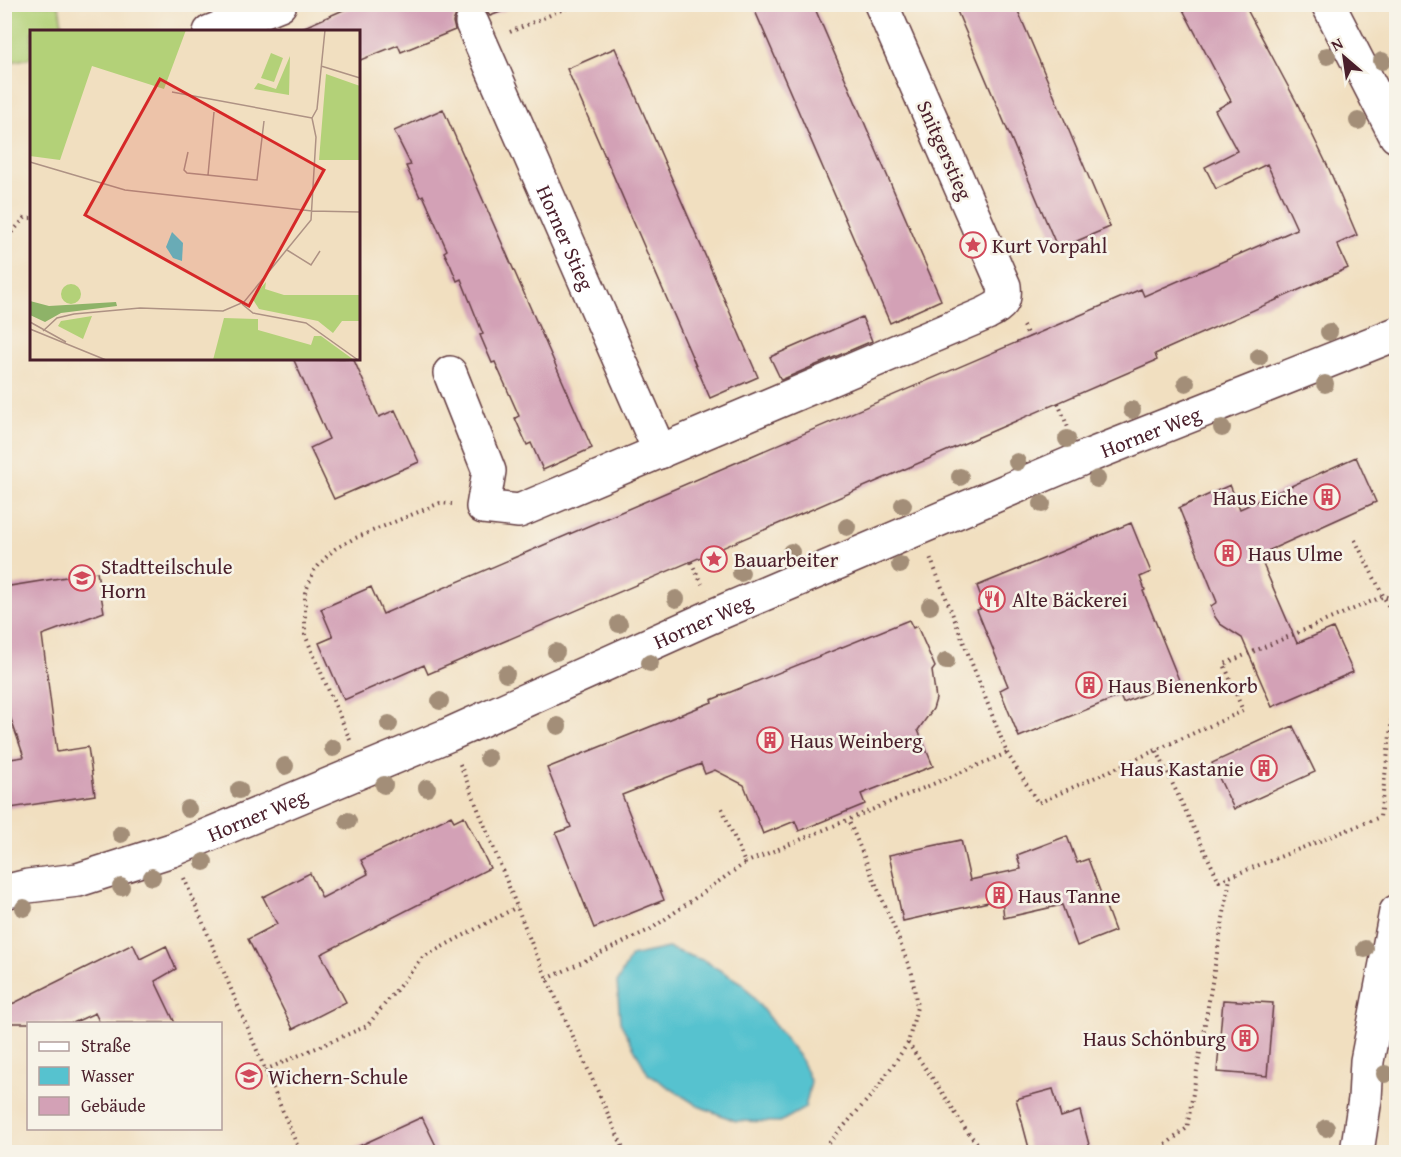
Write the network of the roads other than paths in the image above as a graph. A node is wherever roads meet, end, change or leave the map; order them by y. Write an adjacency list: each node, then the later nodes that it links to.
1 (280, 4): 4 (street)
2 (880, 4): 9 (street, Snitgerstieg)
3 (1328, 4): 6 (street)
4 (215, 30)
5 (477, 34): 9 (street, Horner Stieg)
6 (1396, 136)
7 (1396, 334): 10 (street, Horner Weg)
8 (450, 374): 9 (street)
9 (660, 452)
10 (4, 892)
11 (1396, 912): 12 (street)
12 (1357, 1152)

